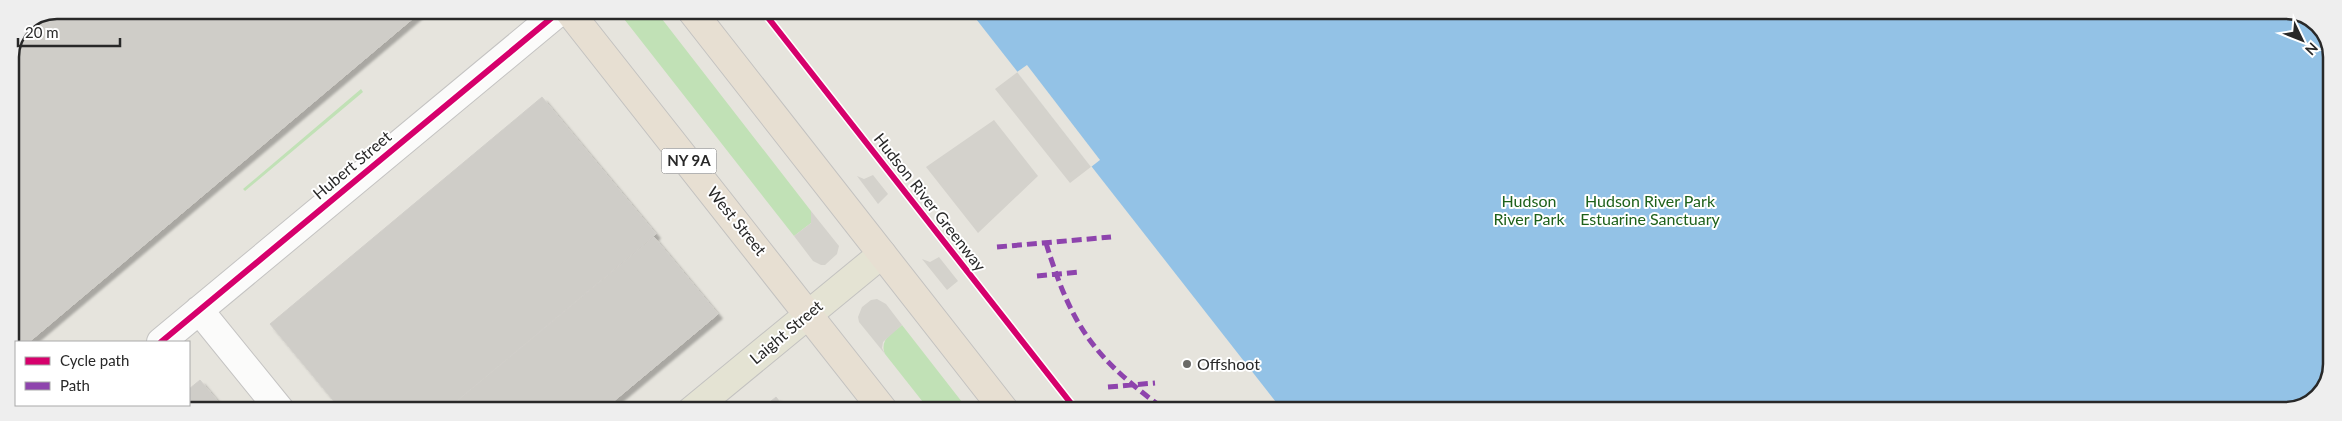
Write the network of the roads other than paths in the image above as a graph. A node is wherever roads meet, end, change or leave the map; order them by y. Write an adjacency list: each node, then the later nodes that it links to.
1 (550, 19): 5 (street, Hubert Street)
2 (575, 19): 6 (highway, West Street / NY 9A)
3 (698, 19): 4 (highway)
4 (882, 254): 6 (main road, Laight Street); 11 (highway)
5 (199, 310): 7 (street, Hubert Street); 8 (street)
6 (808, 313): 9 (main road, Laight Street); 10 (highway, West Street / NY 9A)
7 (162, 341)
8 (274, 402)
9 (702, 402)
10 (877, 402)
11 (998, 402)

